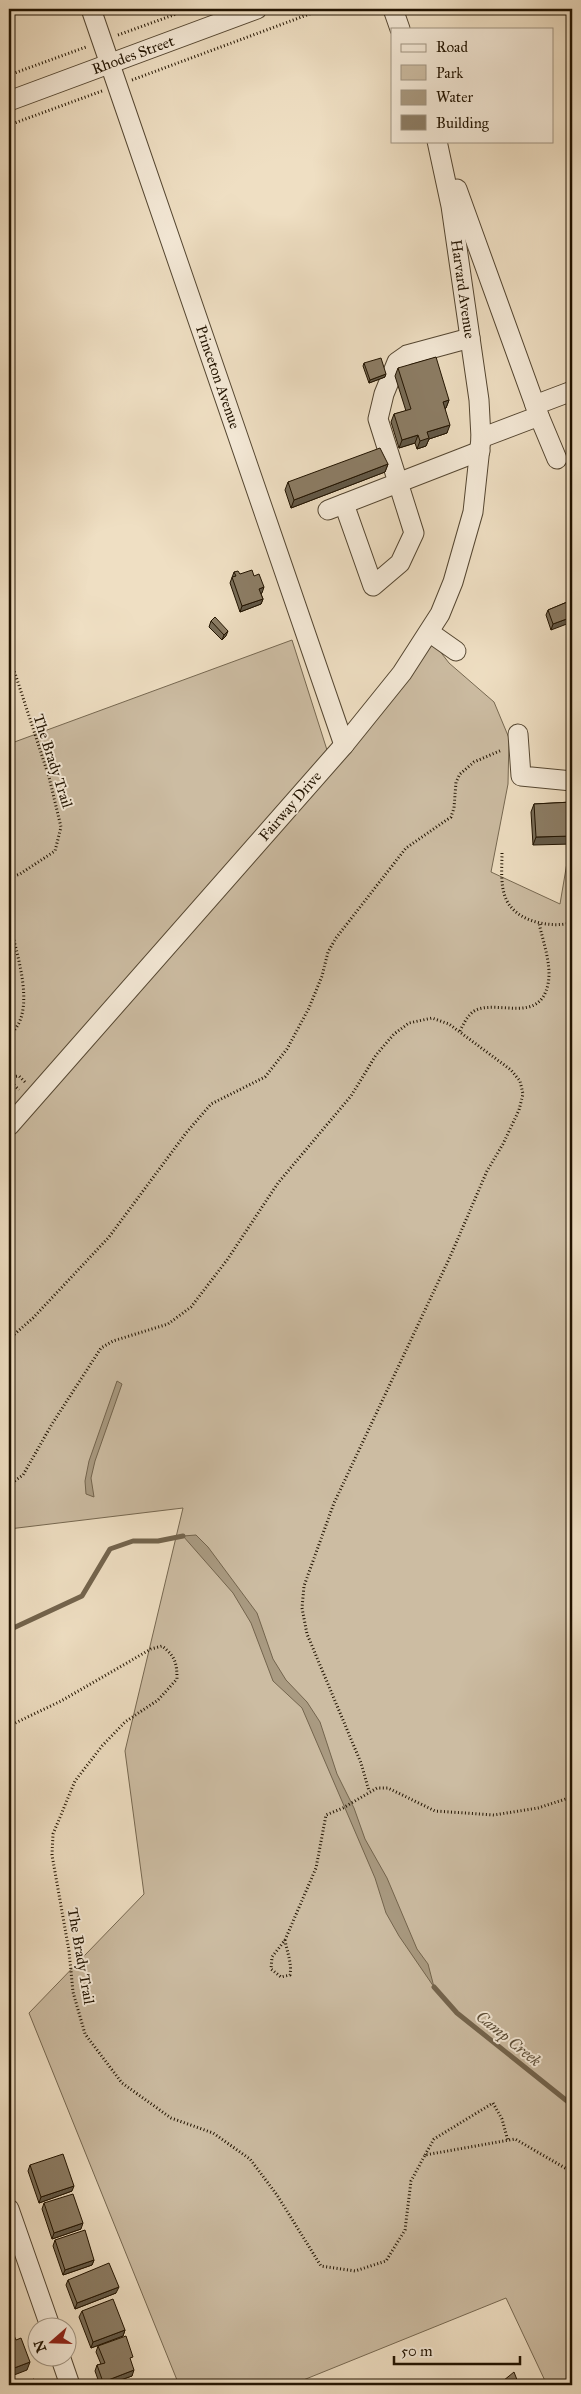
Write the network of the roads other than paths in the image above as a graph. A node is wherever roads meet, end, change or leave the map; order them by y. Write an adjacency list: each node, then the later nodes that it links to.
1 (91, 9): 5 (street, Princeton Avenue)
2 (257, 9): 5 (street, Rhodes Street)
3 (393, 9): 4 (street)
4 (400, 28)
5 (110, 63): 6 (street, Rhodes Street); 18 (street, Princeton Avenue)
6 (9, 101)
7 (438, 142): 9 (street, Harvard Avenue)
8 (438, 142): 11 (street, Harvard Avenue)
9 (470, 338): 12 (street, Harvard Avenue); 14 (street)
10 (572, 391): 11 (street)
11 (537, 410): 12 (street); 13 (street, Harvard Avenue)
12 (481, 444): 14 (street); 15 (street, Fairway Drive)
13 (556, 459)
14 (399, 482): 14 (street)
15 (429, 632): 16 (street); 18 (street, Fairway Drive)
16 (456, 651)
17 (519, 738): 19 (street)
18 (344, 745): 20 (street, Fairway Drive)
19 (572, 781)
20 (9, 1126)
21 (9, 2209): 22 (street)
22 (46, 2316)
23 (63, 2366): 24 (street)
24 (70, 2385)

